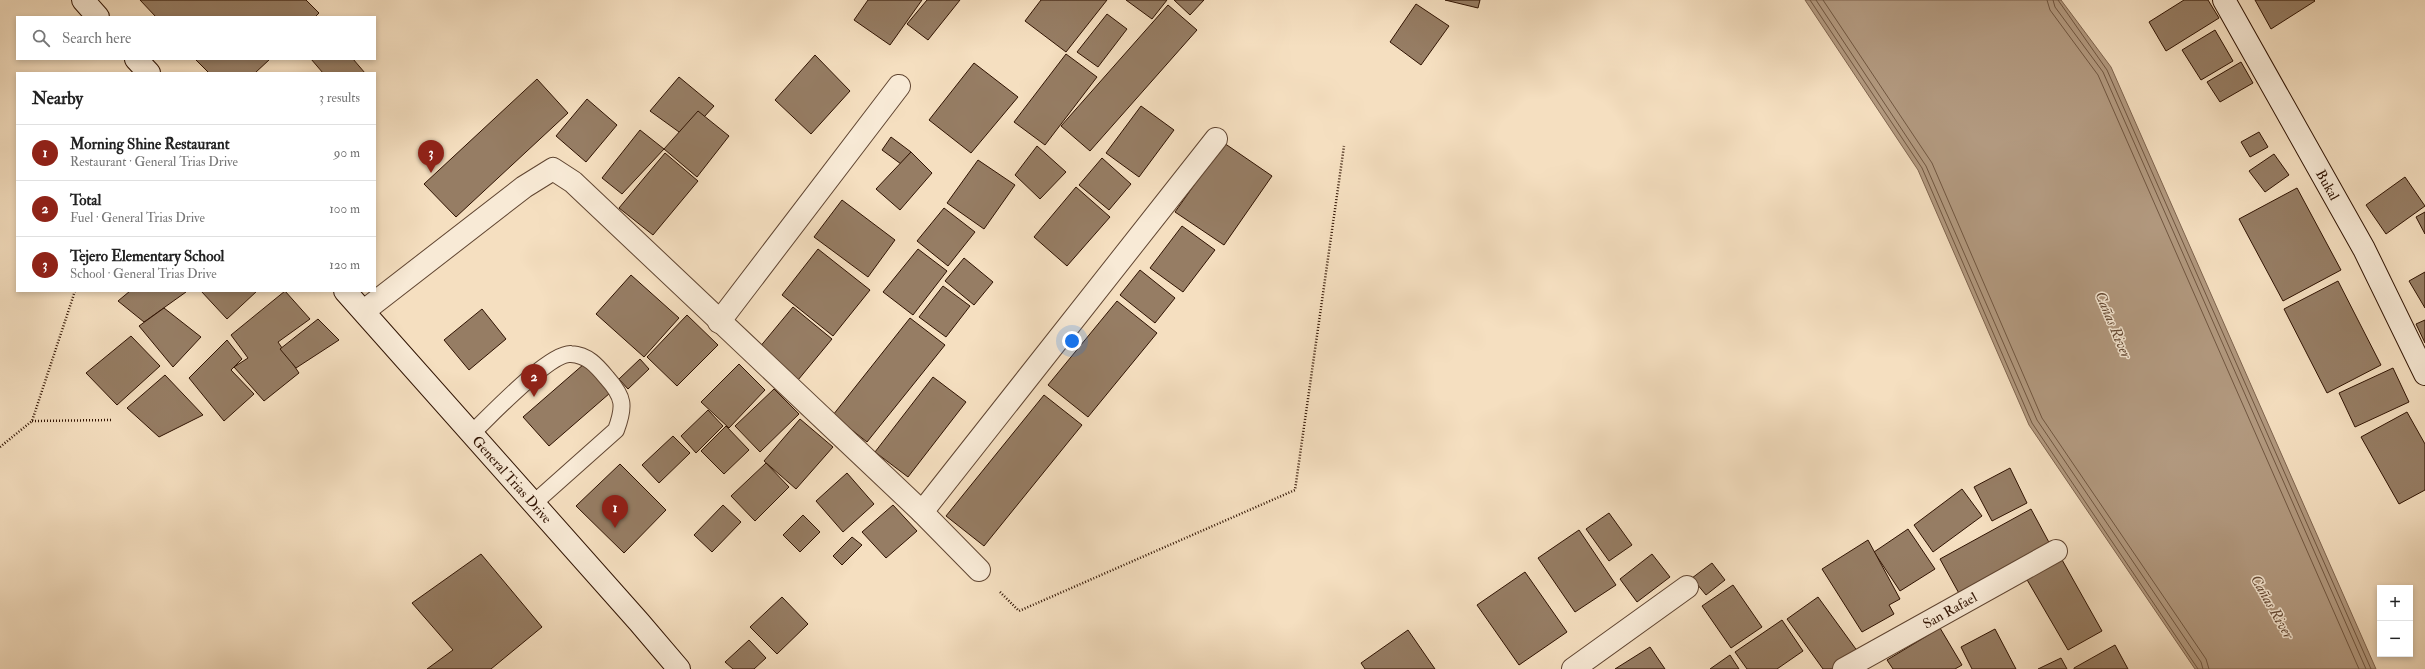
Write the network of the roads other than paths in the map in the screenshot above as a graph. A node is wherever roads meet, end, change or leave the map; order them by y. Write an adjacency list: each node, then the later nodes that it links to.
1 (83, 0): 3 (street)
2 (2224, 0): 11 (street, Bukal)
3 (97, 16)
4 (137, 60): 5 (street)
5 (148, 72)
6 (899, 86): 10 (street)
7 (1216, 139): 14 (street)
8 (346, 292): 9 (street, General Trias Drive)
9 (364, 311): 10 (street); 12 (street, General Trias Drive)
10 (720, 322): 14 (street)
11 (2425, 374)
12 (472, 433): 13 (street, General Trias Drive); 13 (lane)
13 (534, 503): 18 (street, General Trias Drive)
14 (922, 512): 16 (street)
15 (2056, 551): 20 (street, San Rafael)
16 (979, 570)
17 (1687, 587): 19 (street)
18 (679, 669)
19 (1573, 669)
20 (1844, 669)

